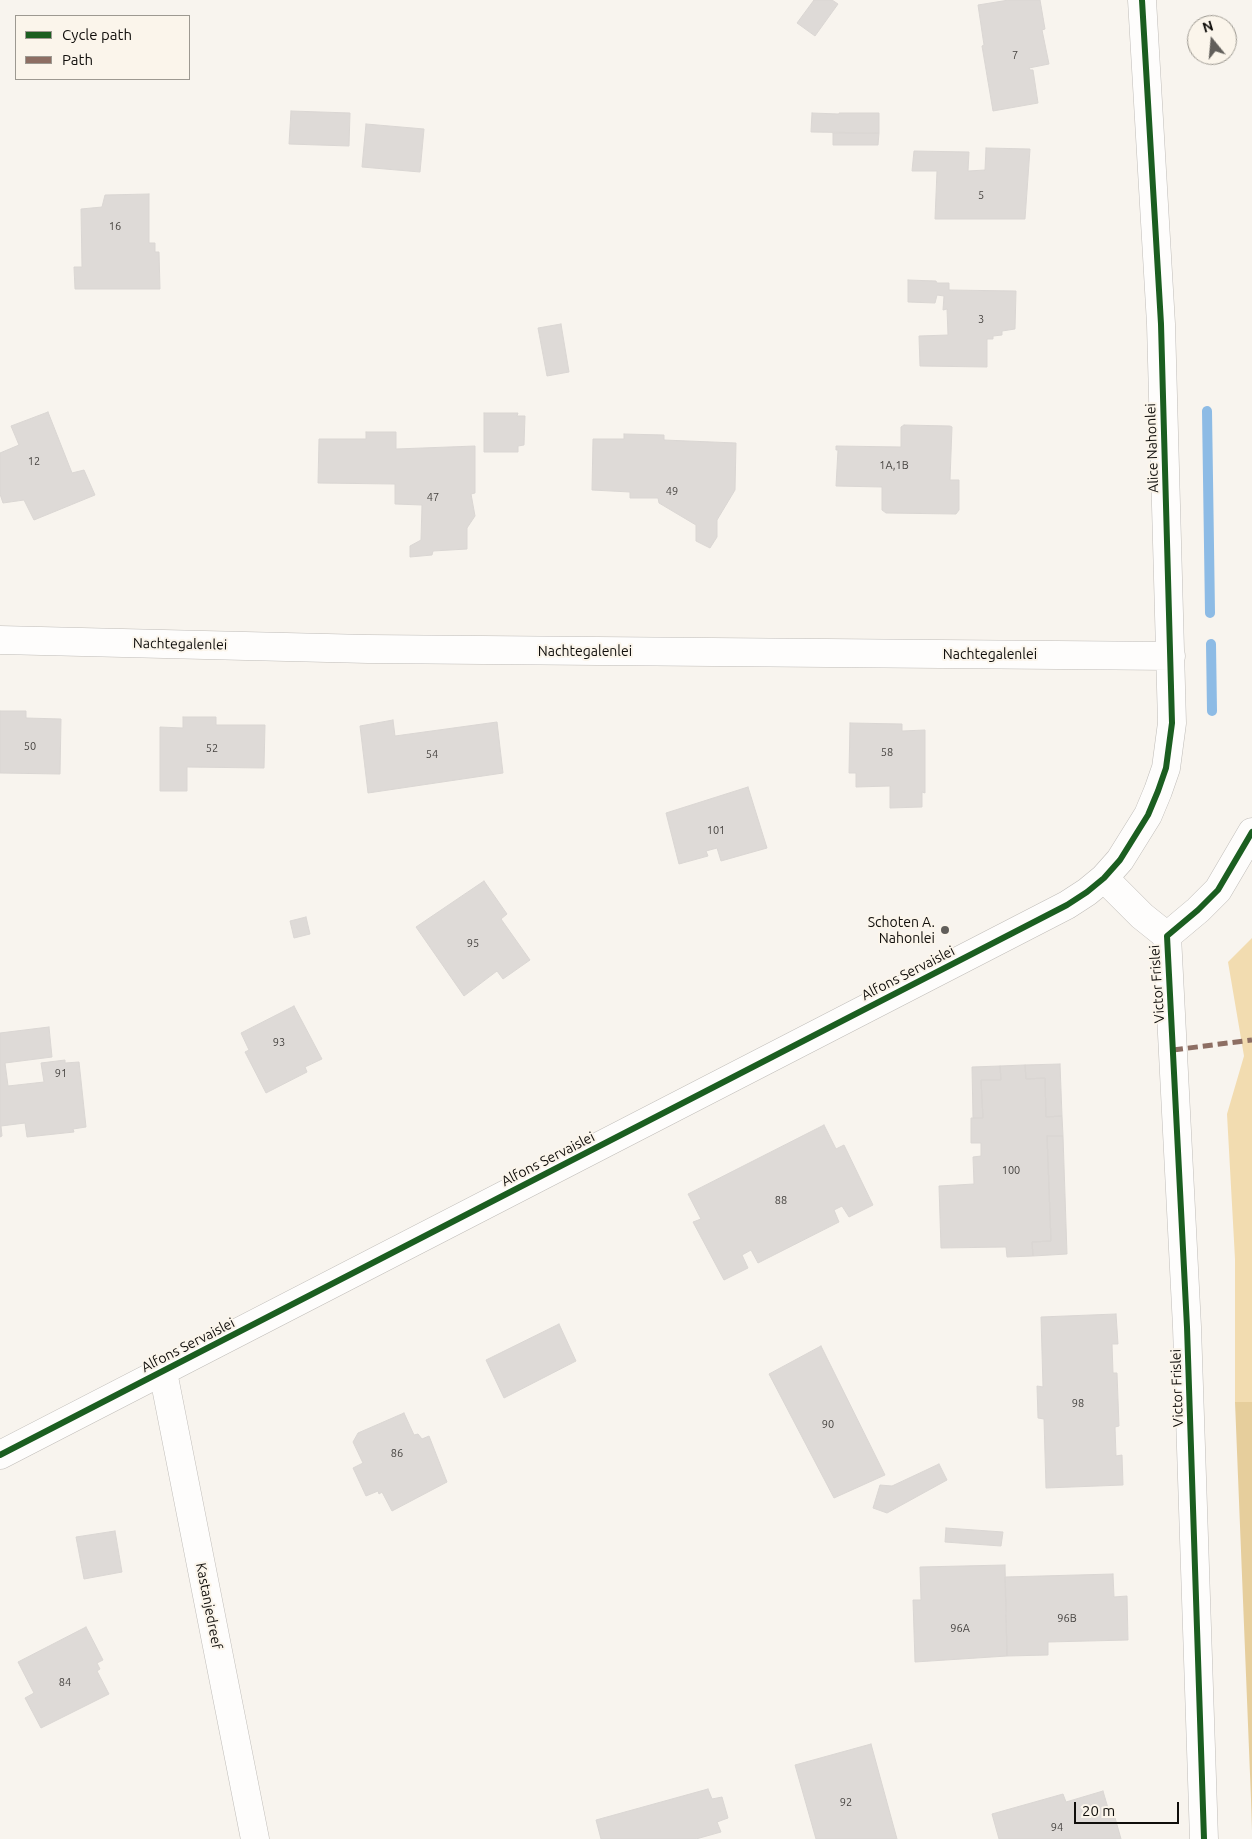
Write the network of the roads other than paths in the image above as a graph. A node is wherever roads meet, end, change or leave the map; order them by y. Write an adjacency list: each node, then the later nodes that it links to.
1 (1142, 0): 3 (street, Alice Nahonlei)
2 (0, 640): 3 (street, Nachtegalenlei)
3 (1171, 656): 5 (street, Alice Nahonlei)
4 (1252, 832): 6 (street)
5 (1104, 878): 6 (street, Victor Frislei); 7 (street, Alfons Servaislei)
6 (1167, 936): 10 (street, Victor Frislei)
7 (163, 1372): 8 (street, Alfons Servaislei); 9 (street, Kastanjedreef)
8 (0, 1455)
9 (255, 1839)
10 (1204, 1839)

